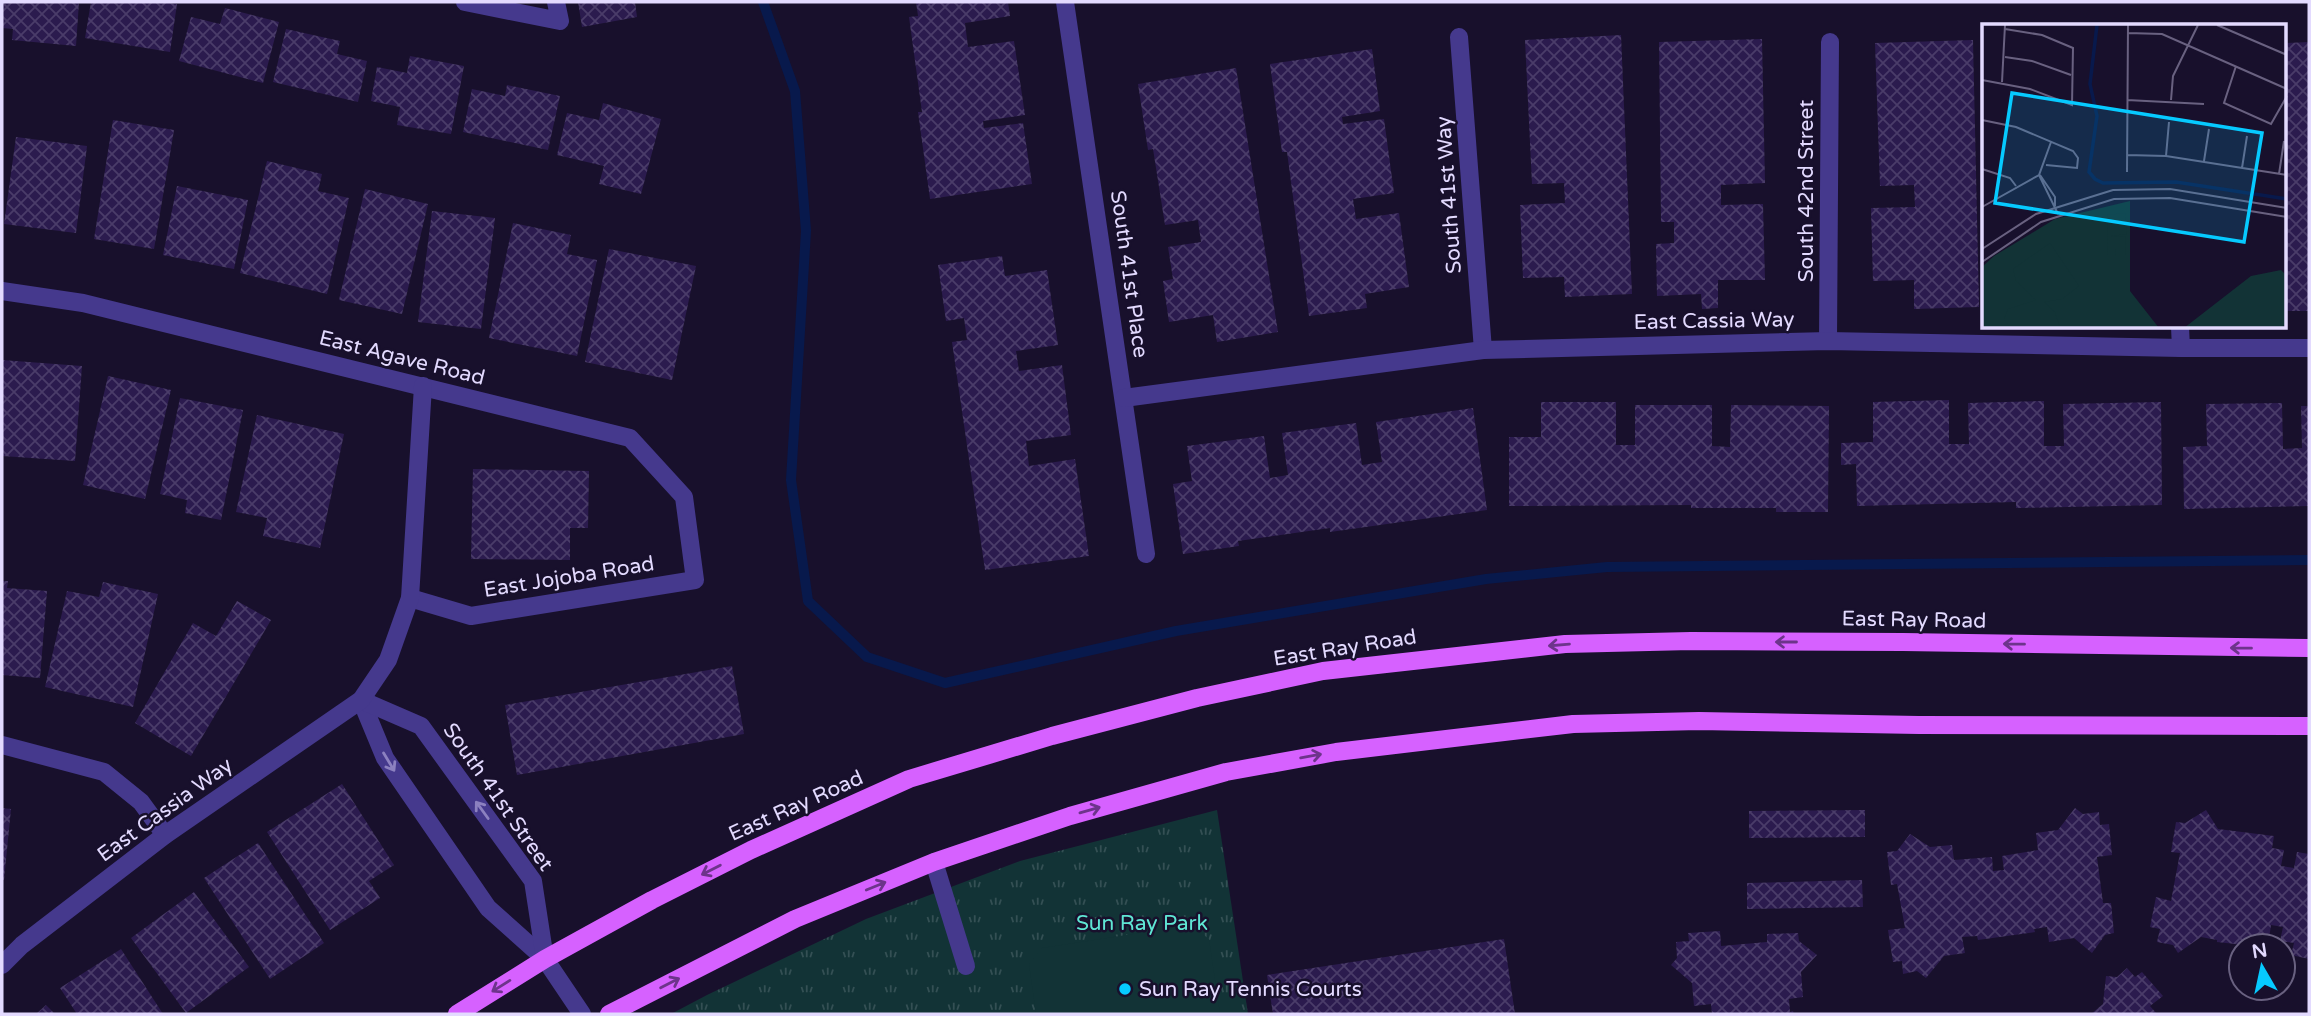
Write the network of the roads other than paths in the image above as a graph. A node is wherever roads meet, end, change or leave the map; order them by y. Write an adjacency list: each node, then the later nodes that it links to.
1 (465, 2): 2 (street)
2 (556, 2)
3 (1065, 2): 13 (street, South 41st Place)
4 (1460, 37): 11 (street, South 41st Way)
5 (1830, 42): 8 (street, South 42nd Street)
6 (2, 291): 12 (street, East Agave Road)
7 (2180, 329): 9 (street)
8 (1828, 341): 9 (street, East Cassia Way); 11 (street, East Cassia Way)
9 (2181, 348): 10 (street, East Cassia Way)
10 (2309, 348)
11 (1483, 350): 13 (street, East Cassia Way)
12 (423, 386): 15 (street, East Agave Road); 16 (street)
13 (1124, 398): 14 (street, South 41st Place)
14 (1146, 554)
15 (695, 580): 16 (street, East Jojoba Road)
16 (410, 598): 18 (street)
17 (2309, 648): 23 (main road, East Ray Road, one-way to 23)
18 (361, 701): 21 (street, East Cassia Way); 23 (street, South 41st Street, one-way to 23); 23 (street, South 41st Street, one-way to 18)
19 (2309, 726): 22 (main road, one-way to 19)
20 (2, 745): 21 (street)
21 (165, 835): 24 (street, East Cassia Way)
22 (934, 862): 25 (street); 28 (main road, one-way to 22)
23 (545, 958): 26 (main road, East Ray Road, one-way to 26); 27 (street, South 41st Street)
24 (2, 965)
25 (966, 966)
26 (457, 1014)
27 (582, 1014)
28 (609, 1014)

